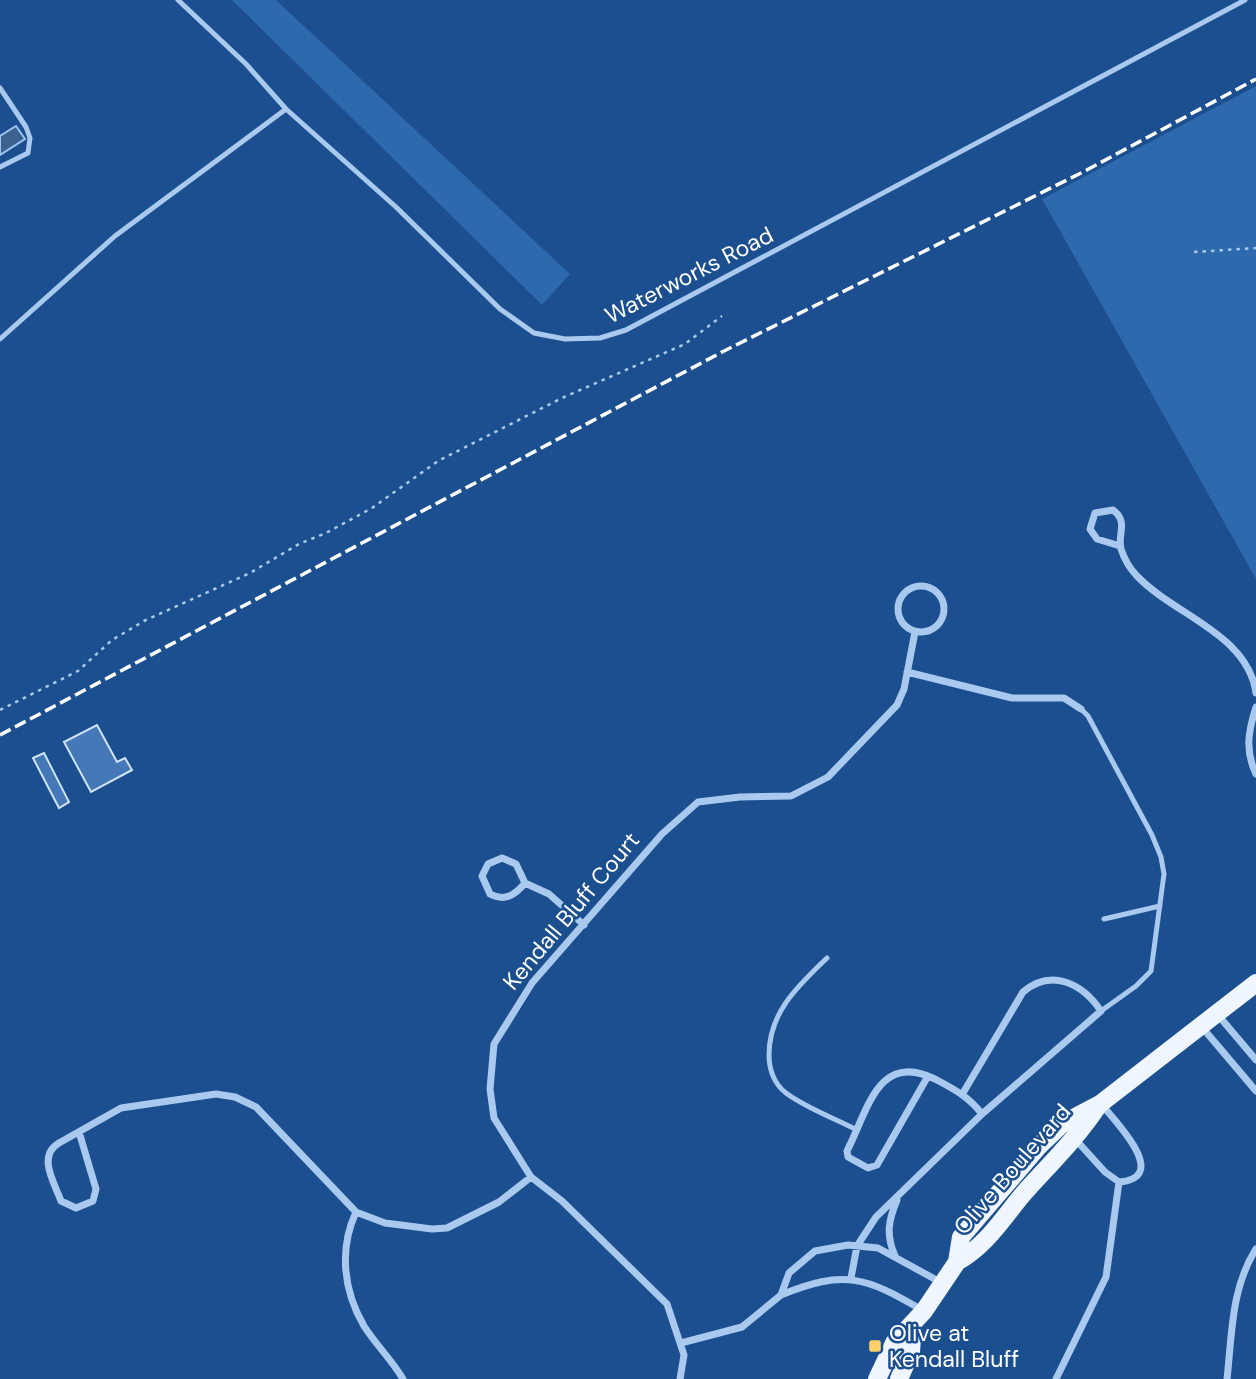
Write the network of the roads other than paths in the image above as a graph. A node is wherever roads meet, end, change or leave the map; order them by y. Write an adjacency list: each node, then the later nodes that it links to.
1 (178, 0): 4 (lane, Waterworks Road)
2 (1245, 0): 4 (lane, Waterworks Road)
3 (0, 88): 5 (lane)
4 (286, 109): 6 (lane)
5 (0, 167)
6 (0, 338)
7 (1120, 546): 7 (street); 10 (street)
8 (915, 632): 8 (street); 9 (street, Kendall Bluff Court)
9 (907, 672): 12 (street); 17 (street, Kendall Bluff Court)
10 (1256, 693)
11 (1256, 708): 13 (street)
12 (1081, 709): 15 (lane)
13 (1256, 774)
14 (525, 883): 14 (street); 17 (street)
15 (1160, 906): 16 (lane); 20 (lane)
16 (1104, 919)
17 (584, 925): 32 (street, Kendall Bluff Court)
18 (827, 958): 29 (lane)
19 (1256, 983): 21 (main road, Olive Boulevard)
20 (1101, 1011): 26 (street); 28 (street)
21 (1217, 1013): 22 (main road, Olive Boulevard); 23 (street)
22 (1200, 1025): 25 (street); 27 (main road, Olive Boulevard)
23 (1256, 1060)
24 (928, 1076): 26 (street); 29 (street); 29 (street)
25 (1256, 1091)
26 (963, 1093): 28 (street)
27 (1100, 1104): 31 (main road, Olive Boulevard); 33 (street); 39 (main road, Olive Boulevard)
28 (982, 1114): 34 (street)
29 (858, 1131)
30 (79, 1132): 30 (street); 35 (street)
31 (1076, 1140): 33 (street); 39 (main road, Olive Boulevard)
32 (531, 1178): 35 (street); 44 (street, Kendall Bluff Court)
33 (1119, 1182): 49 (street)
34 (898, 1197): 36 (street); 38 (street)
35 (356, 1212): 45 (street)
36 (857, 1246): 38 (street); 40 (street); 42 (street)
37 (1256, 1249): 50 (street)
38 (895, 1256): 41 (street)
39 (957, 1262): 41 (main road, Olive Boulevard)
40 (851, 1278): 42 (street); 43 (street)
41 (942, 1283): 43 (main road, Olive Boulevard)
42 (781, 1295): 44 (street)
43 (919, 1318): 47 (main road, Olive Boulevard); 48 (main road, Olive Boulevard)
44 (681, 1342): 46 (street, Kendall Bluff Court)
45 (403, 1379)
46 (680, 1379)
47 (877, 1379)
48 (900, 1379)
49 (1056, 1379)
50 (1227, 1379)

